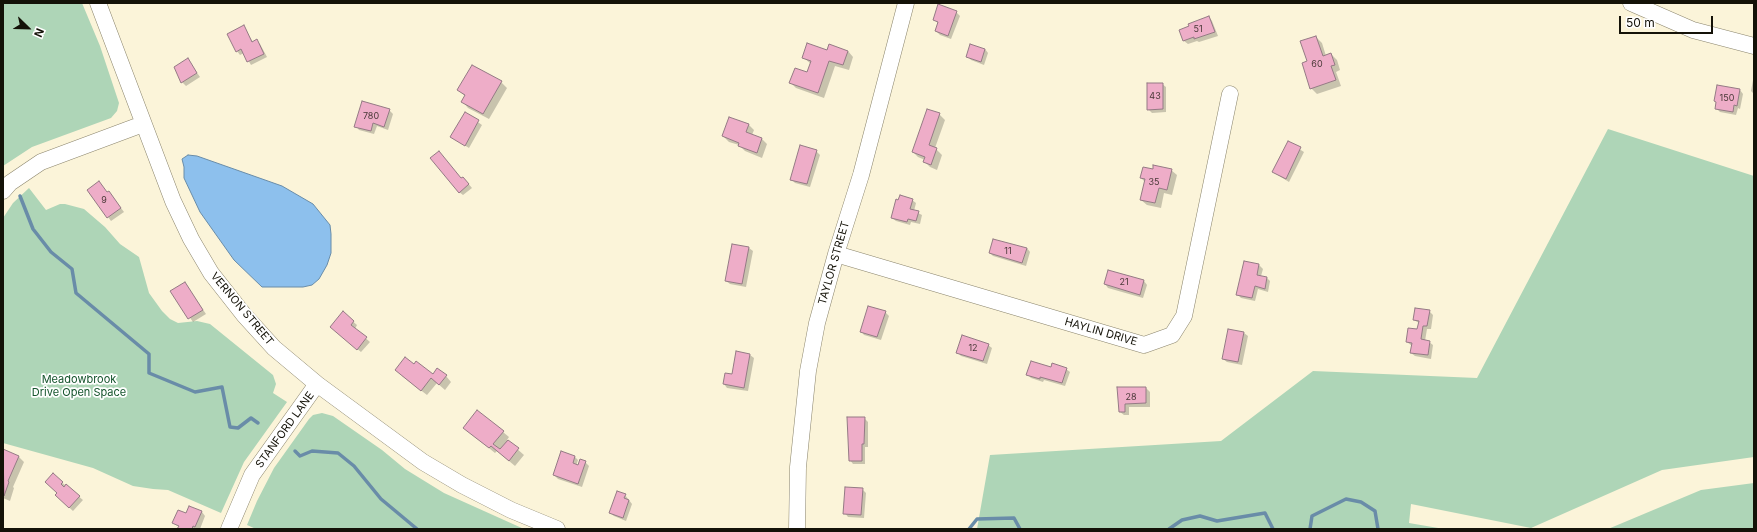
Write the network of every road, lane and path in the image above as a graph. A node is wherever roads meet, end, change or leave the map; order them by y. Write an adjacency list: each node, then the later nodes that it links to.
1 (98, 3): 6 (street, VERNON STREET)
2 (906, 3): 8 (street, TAYLOR STREET)
3 (1631, 3): 4 (street)
4 (1754, 46)
5 (1230, 94): 8 (street, HAYLIN DRIVE)
6 (143, 124): 7 (street); 9 (street, VERNON STREET)
7 (3, 191)
8 (836, 254): 12 (street, TAYLOR STREET)
9 (317, 384): 10 (street, STANFORD LANE); 11 (street, VERNON STREET)
10 (228, 529)
11 (557, 529)
12 (797, 529)

